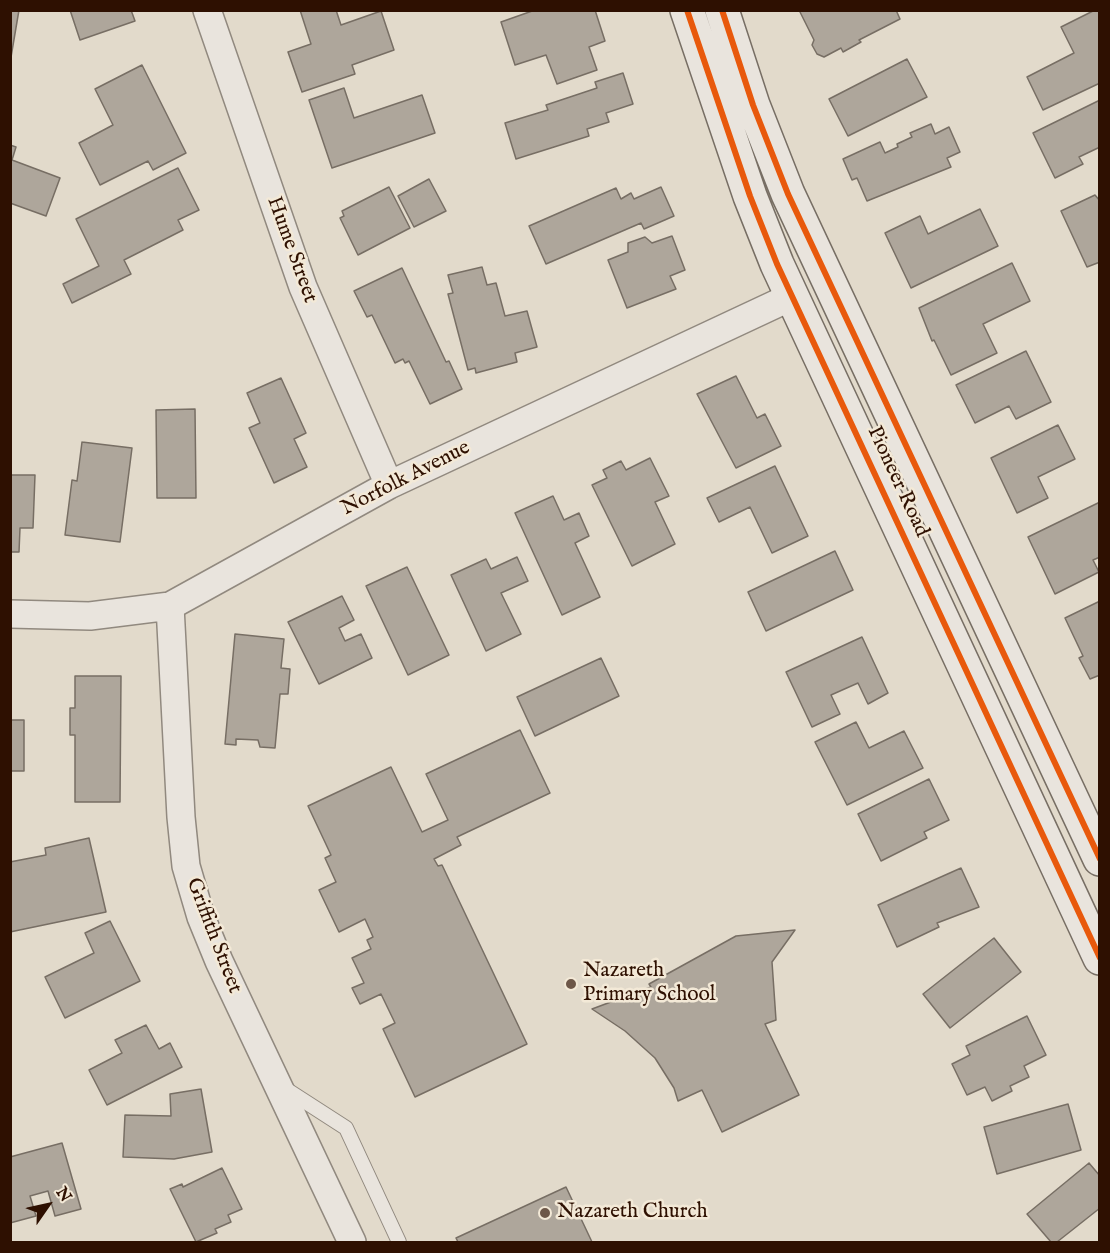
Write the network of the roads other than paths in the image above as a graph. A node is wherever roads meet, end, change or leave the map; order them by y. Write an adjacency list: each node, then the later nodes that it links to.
1 (207, 10): 6 (street, Hume Street)
2 (687, 10): 5 (main road, Pioneer Road)
3 (722, 10): 4 (main road, Pioneer Road)
4 (827, 279): 5 (main road); 9 (main road, Pioneer Road)
5 (793, 296): 6 (street, Norfolk Avenue); 10 (main road, Pioneer Road)
6 (389, 485): 7 (street, Norfolk Avenue)
7 (170, 606): 8 (street, Norfolk Avenue); 11 (street, Griffith Street)
8 (10, 614)
9 (1100, 859)
10 (1100, 958)
11 (277, 1084): 12 (street, Griffith Street); 13 (lane)
12 (352, 1242)
13 (399, 1242)

